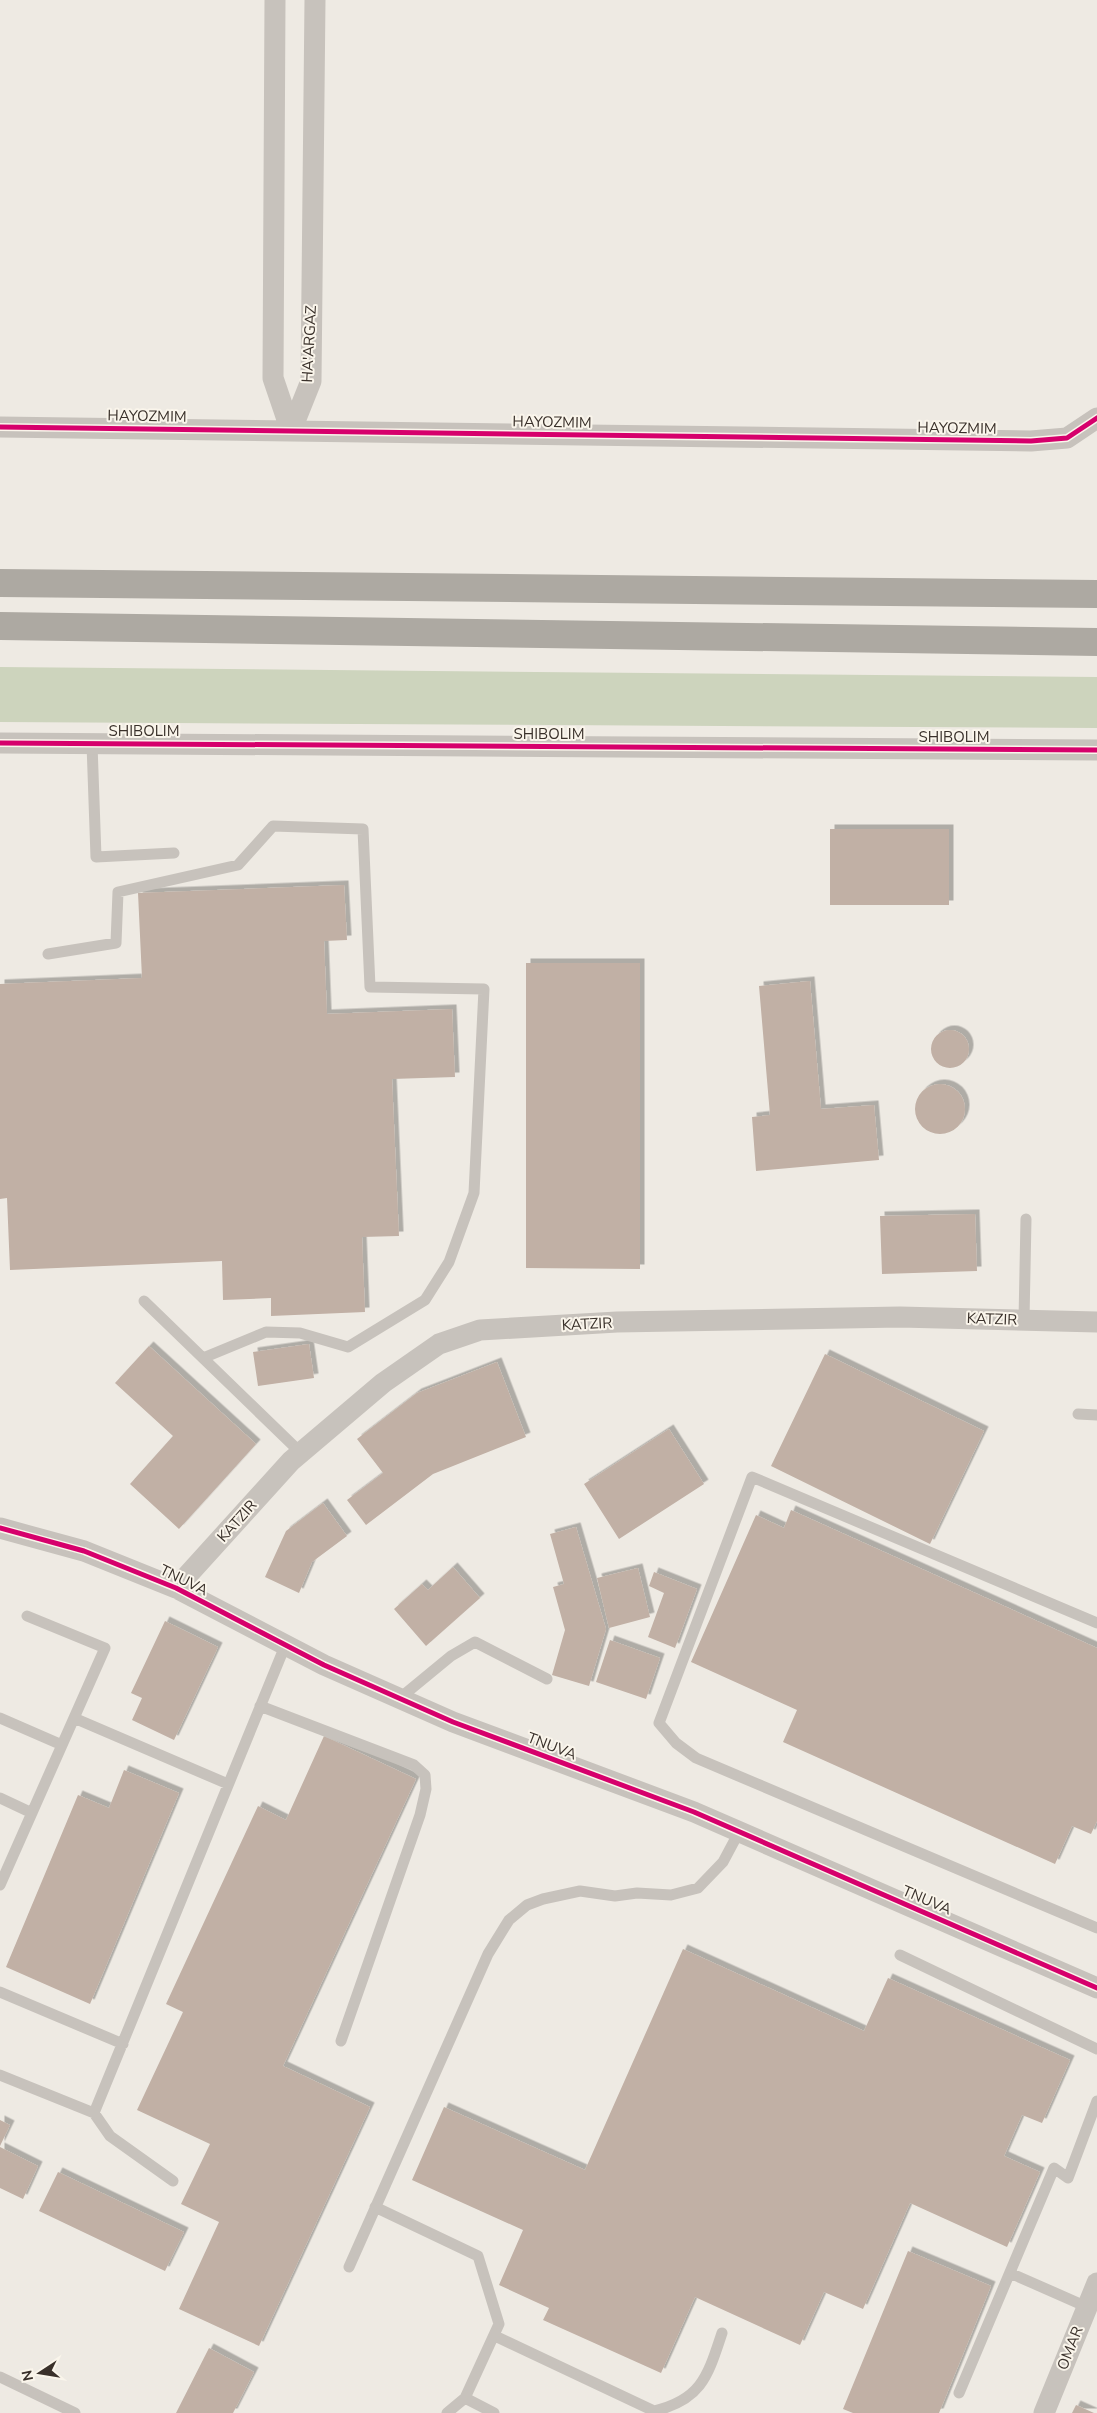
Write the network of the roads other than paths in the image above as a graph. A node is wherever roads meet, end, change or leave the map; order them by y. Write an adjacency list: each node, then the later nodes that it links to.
1 (275, 0): 5 (street, HA'ARGAZ)
2 (315, 0): 5 (street, HA'ARGAZ)
3 (1097, 418): 5 (street, HAYOZMIM)
4 (0, 426): 5 (street, HAYOZMIM)
5 (291, 430)
6 (0, 583): 7 (highway)
7 (1097, 594)
8 (0, 626): 9 (highway)
9 (1097, 642)
10 (0, 743): 11 (street, SHIBOLIM)
11 (92, 744): 12 (street, SHIBOLIM); 13 (lane)
12 (1097, 750)
13 (174, 853)
14 (48, 954): 19 (lane)
15 (1026, 1219): 17 (lane)
16 (144, 1301): 19 (lane)
17 (1024, 1320): 18 (street, KATZIR); 22 (street, KATZIR)
18 (1097, 1322)
19 (203, 1358): 22 (lane)
20 (1078, 1414): 21 (lane)
21 (1097, 1415)
22 (301, 1453): 24 (street, KATZIR)
23 (0, 1528): 24 (street, TNUVA)
24 (176, 1588): 27 (street, TNUVA)
25 (27, 1616): 32 (lane)
26 (1097, 1623): 39 (lane)
27 (284, 1646): 29 (street, TNUVA); 30 (lane)
28 (547, 1679): 29 (lane)
29 (400, 1698): 37 (street, TNUVA)
30 (260, 1706): 34 (lane); 43 (lane)
31 (0, 1718): 33 (lane)
32 (74, 1718): 33 (lane); 34 (lane)
33 (62, 1745): 36 (lane)
34 (228, 1784): 44 (lane)
35 (0, 1798): 36 (lane)
36 (32, 1813): 38 (lane)
37 (739, 1832): 41 (street, TNUVA); 50 (lane)
38 (0, 1885)
39 (1097, 1928)
40 (900, 1956): 45 (lane)
41 (1097, 1988)
42 (0, 1992): 44 (lane)
43 (341, 2041)
44 (123, 2044): 48 (lane)
45 (1097, 2049)
46 (0, 2074): 48 (lane)
47 (1097, 2101): 52 (lane)
48 (94, 2113): 49 (lane)
49 (173, 2180)
50 (376, 2207): 51 (lane); 56 (lane)
51 (349, 2267)
52 (1010, 2273): 54 (lane); 58 (lane)
53 (1097, 2283): 54 (street, OMAR)
54 (1087, 2307): 63 (street, OMAR)
55 (722, 2333): 56 (lane)
56 (495, 2336): 59 (lane)
57 (0, 2377): 60 (lane)
58 (959, 2393)
59 (465, 2398): 61 (lane); 62 (lane)
60 (75, 2413)
61 (447, 2413)
62 (494, 2413)
63 (1044, 2413)

